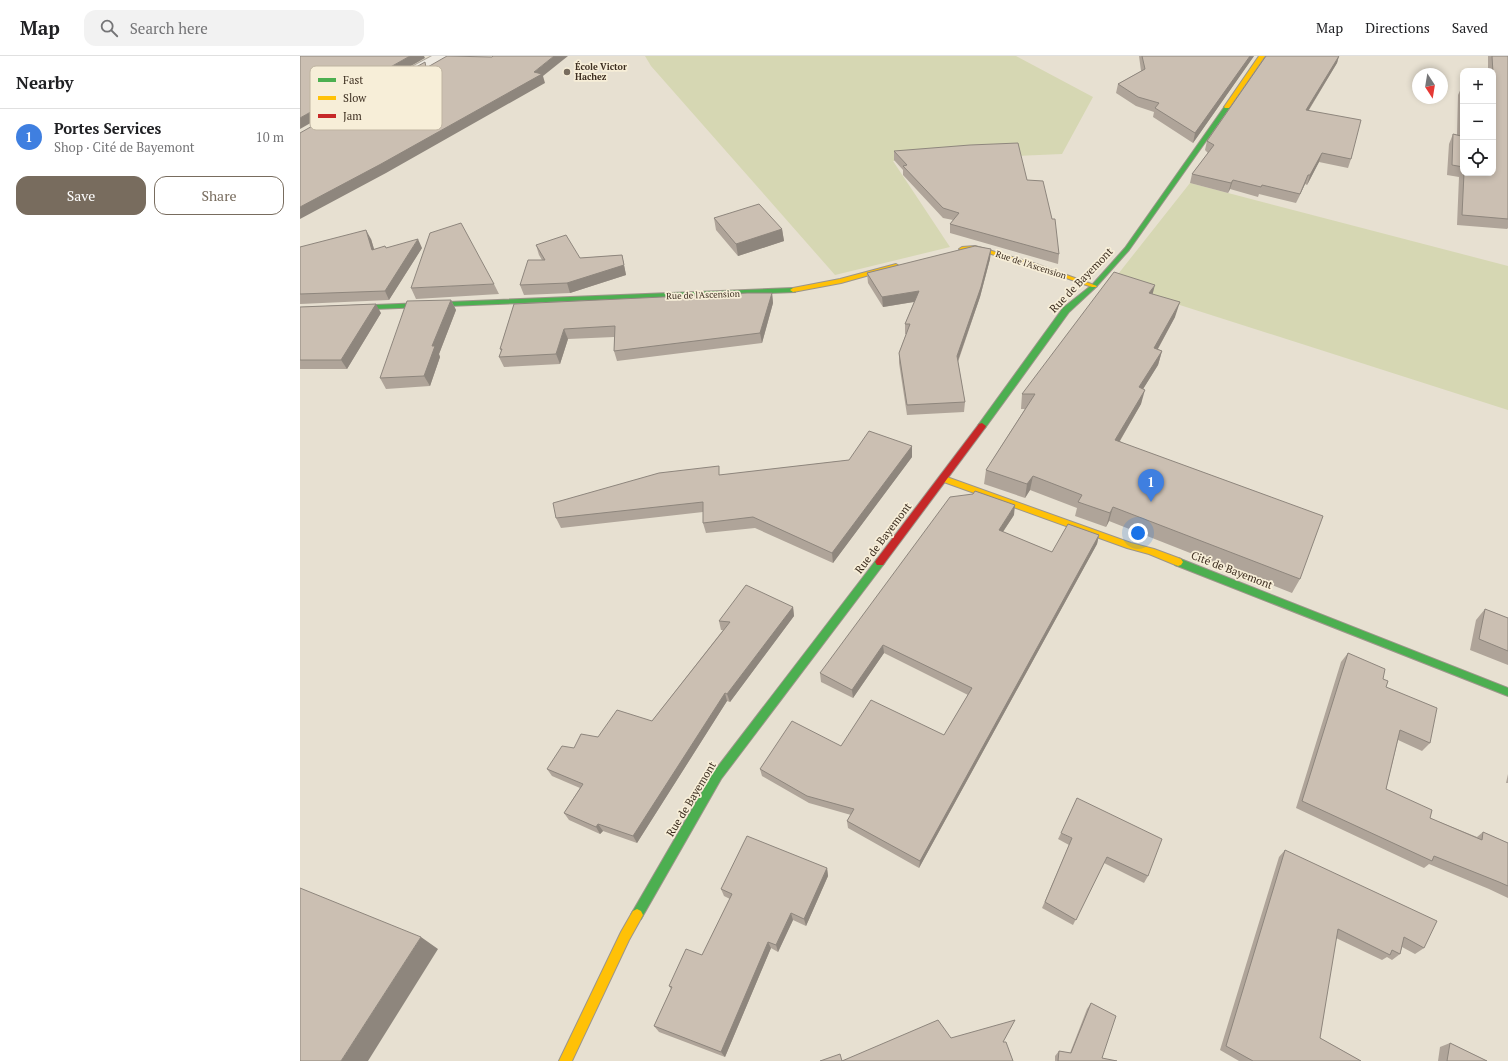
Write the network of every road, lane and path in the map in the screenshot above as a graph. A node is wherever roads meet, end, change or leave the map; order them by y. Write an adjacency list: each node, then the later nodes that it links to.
1 (441, 56): 5 (street)
2 (447, 56): 3 (street)
3 (454, 56)
4 (1262, 56): 8 (street, Rue de Bayemont)
5 (424, 66)
6 (953, 251): 8 (street, Rue de l'Ascension)
7 (905, 264): 9 (street, Rue de l'Ascension)
8 (1094, 286): 10 (street, Rue de Bayemont)
9 (300, 310)
10 (944, 478): 11 (street, Cité de Bayemont); 12 (street, Rue de Bayemont)
11 (1508, 692)
12 (565, 1061)

